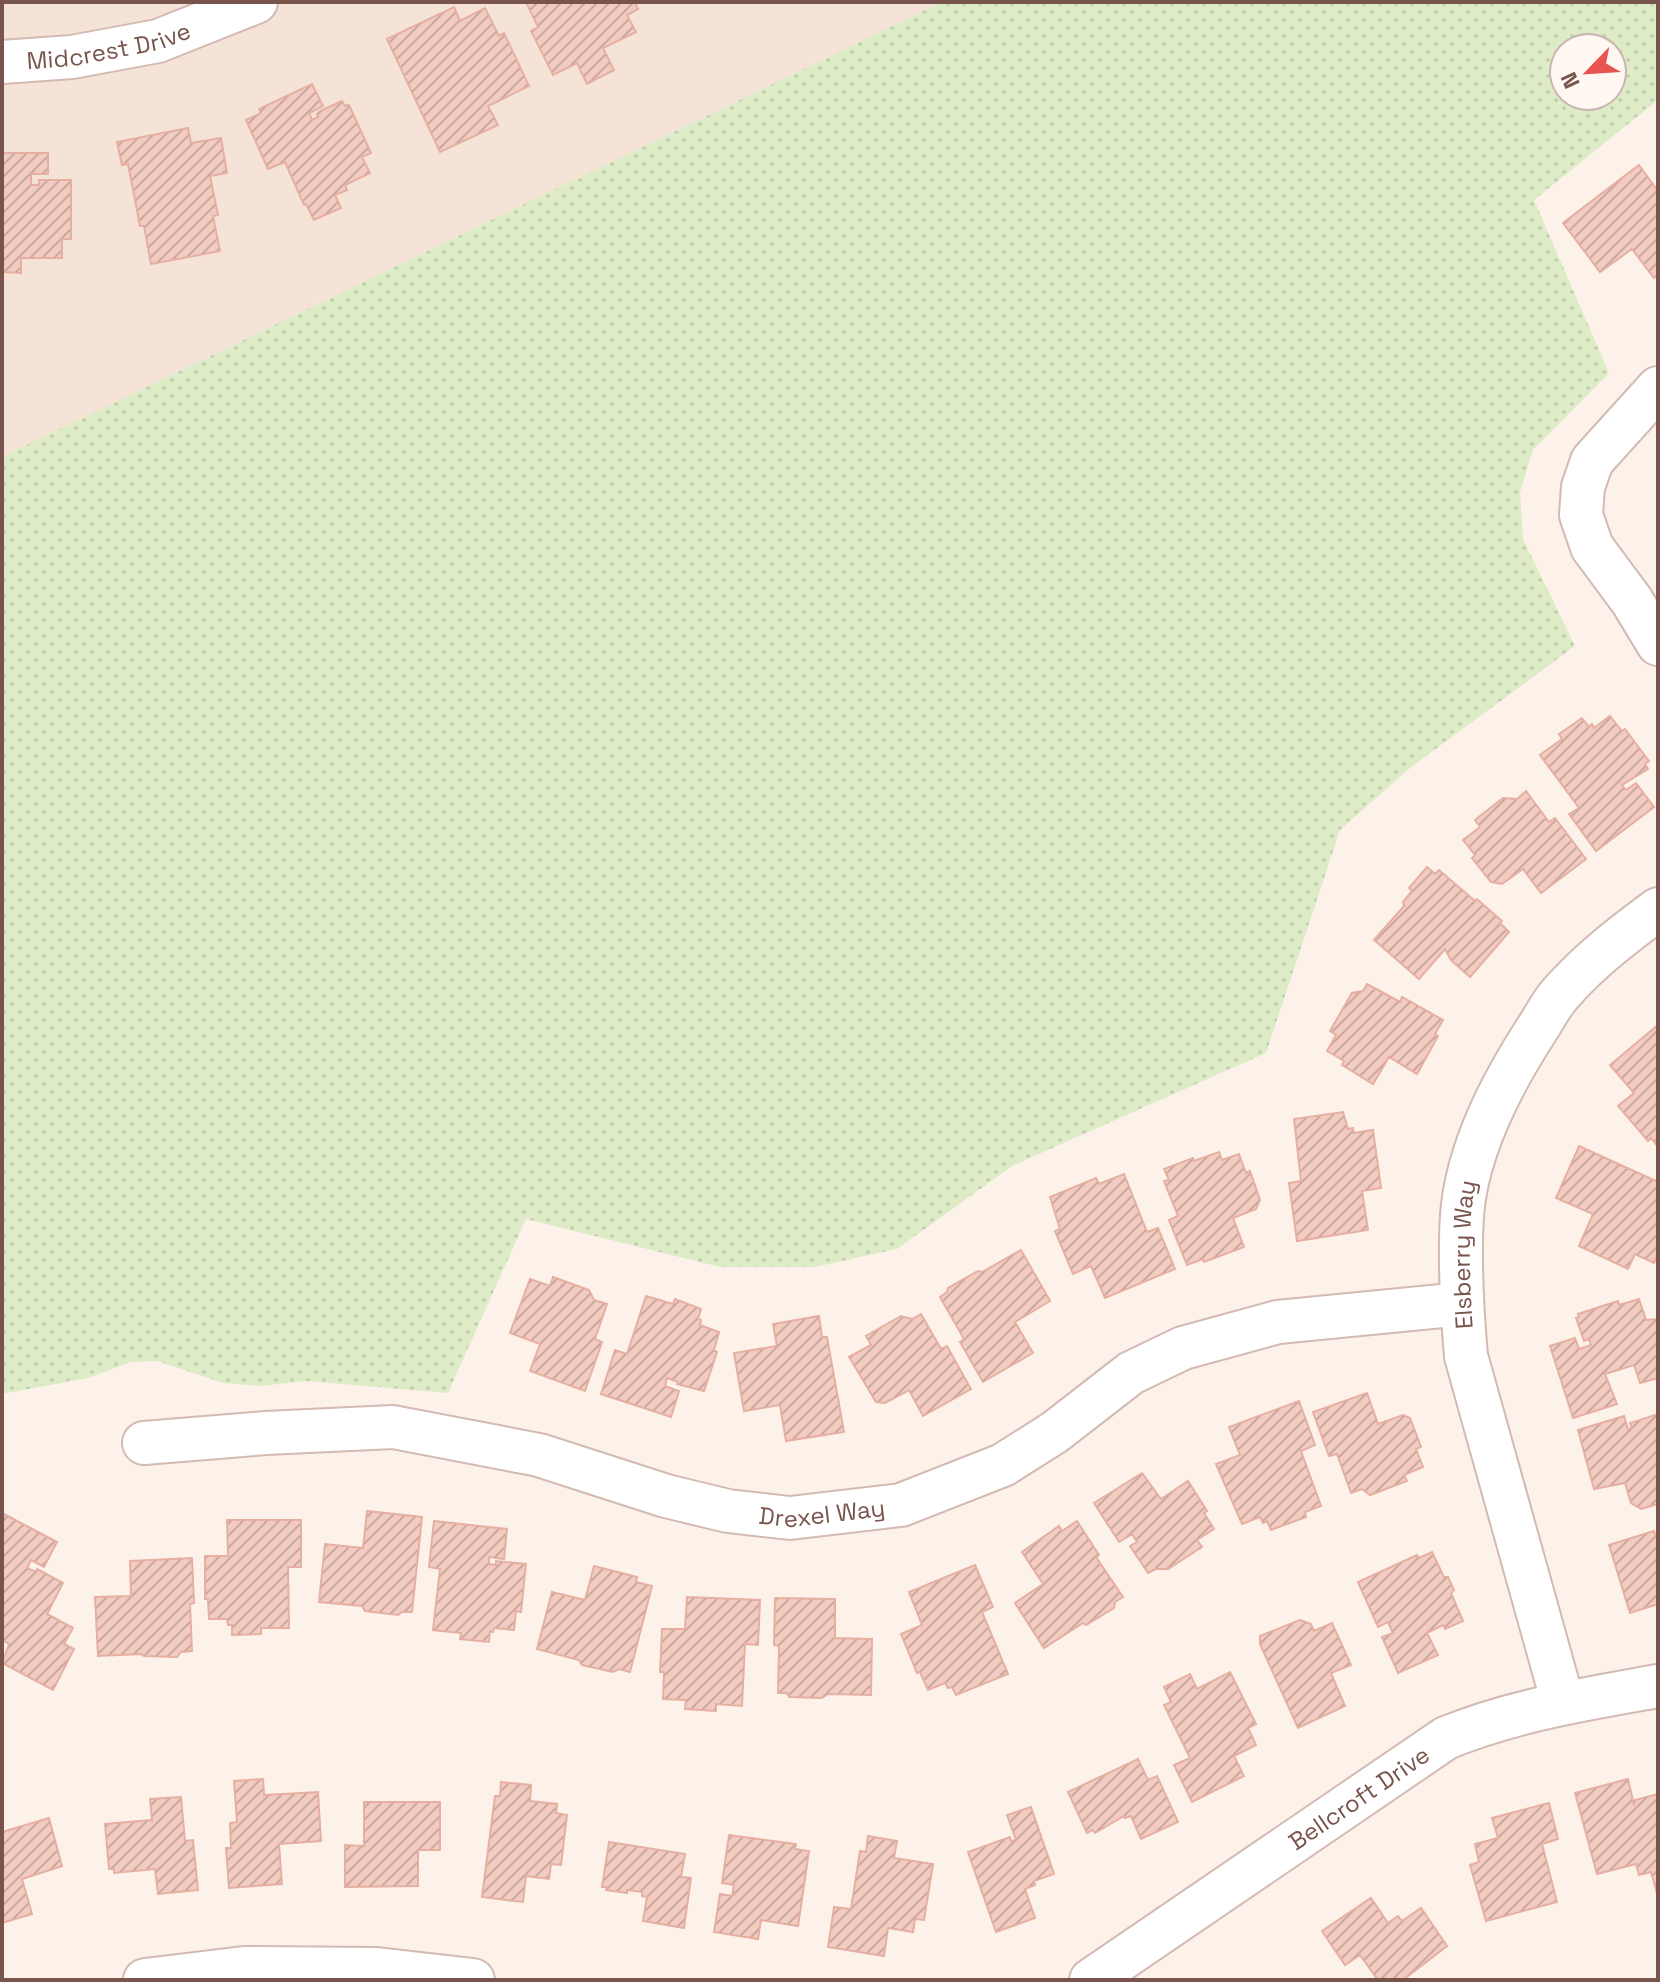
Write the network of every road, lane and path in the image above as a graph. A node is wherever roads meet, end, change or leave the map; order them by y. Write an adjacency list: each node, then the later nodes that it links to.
1 (256, 2): 2 (street, Midcrest Drive)
2 (2, 62)
3 (1658, 388): 4 (street)
4 (1658, 644)
5 (1658, 909): 6 (street, Elsberry Way)
6 (1462, 1304): 7 (street, Drexel Way); 9 (street, Elsberry Way)
7 (144, 1443)
8 (1658, 1686): 9 (street, Bellcroft Drive)
9 (1563, 1703): 12 (street, Bellcroft Drive)
10 (145, 1980): 11 (street)
11 (473, 1980)
12 (1091, 1980)

